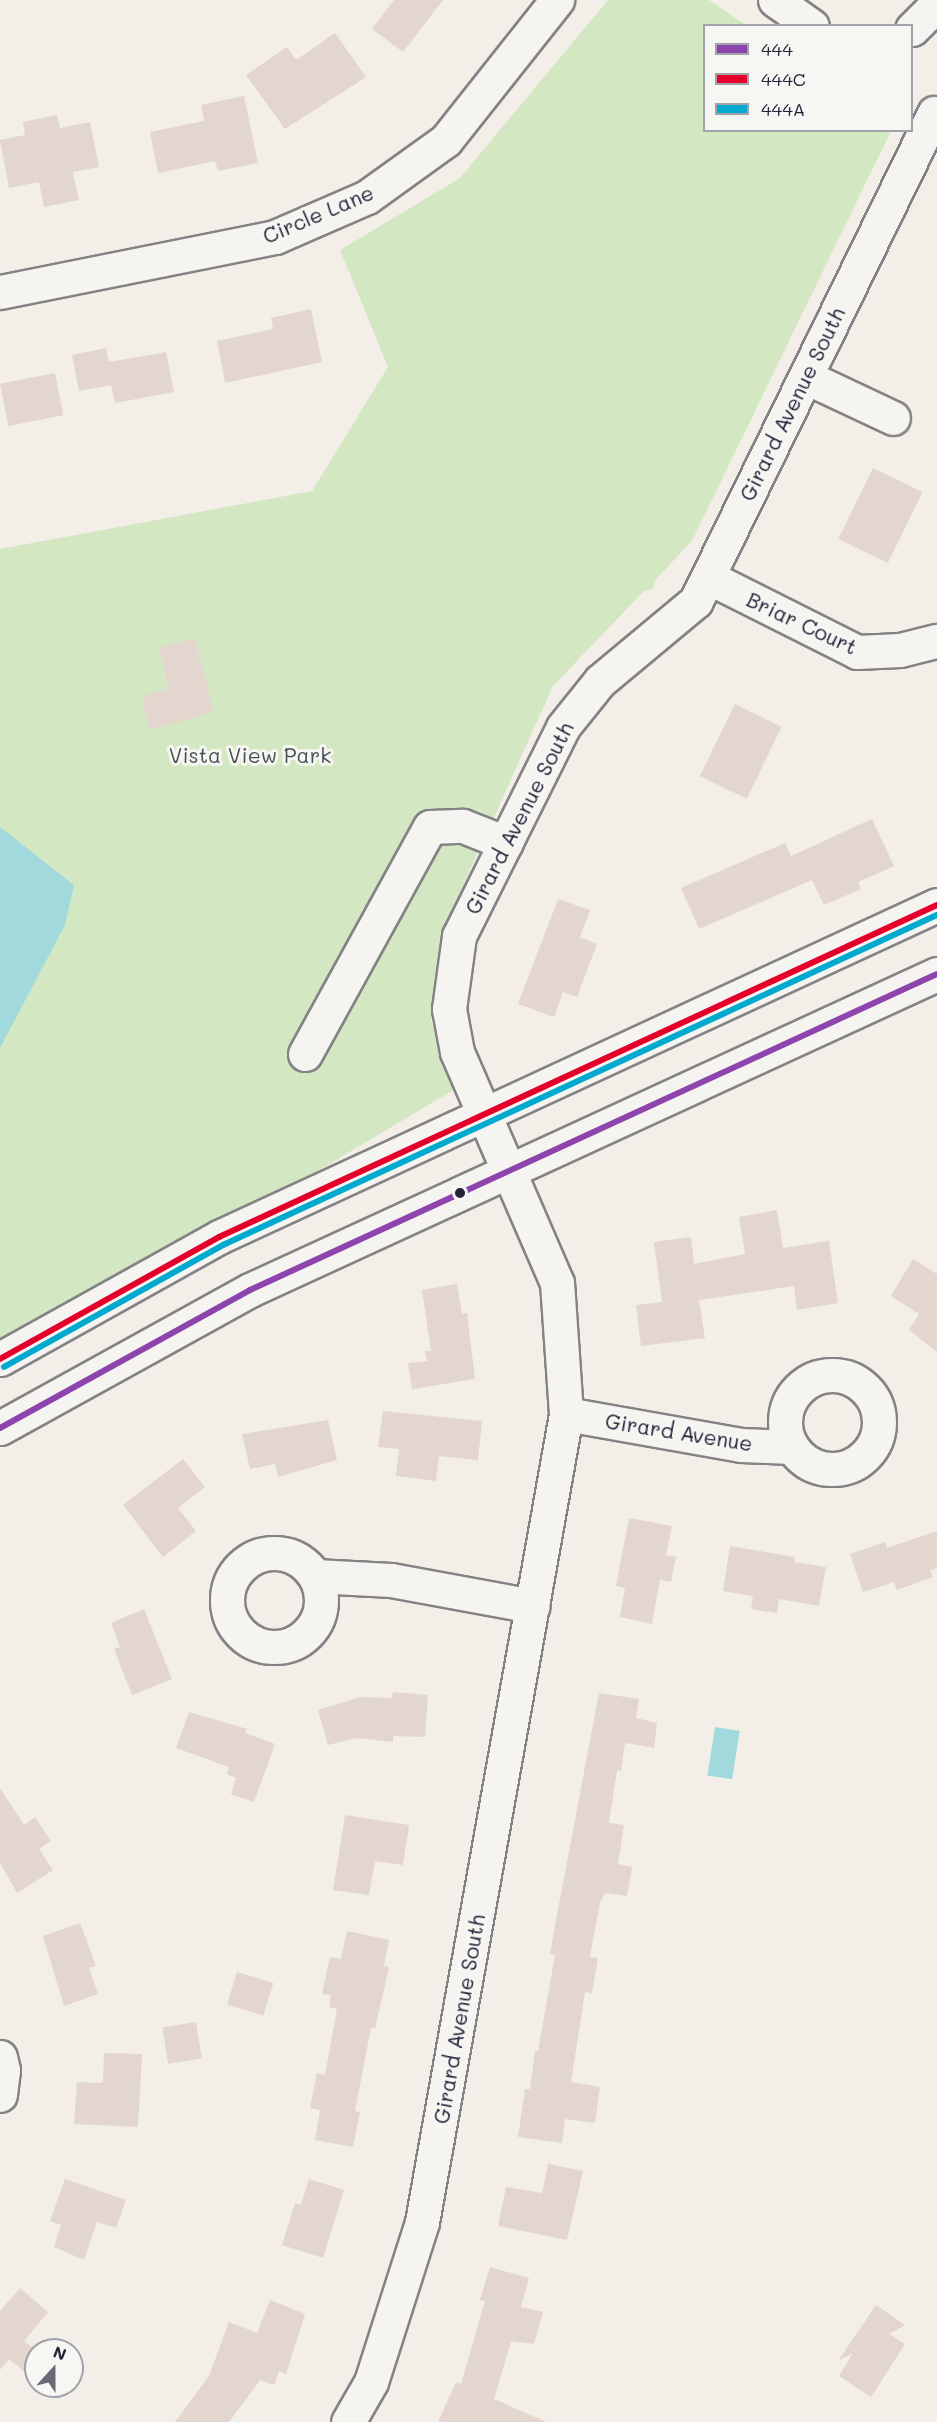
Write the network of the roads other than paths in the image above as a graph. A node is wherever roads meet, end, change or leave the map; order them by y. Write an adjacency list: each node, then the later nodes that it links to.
1 (557, 0): 7 (street, Circle Lane)
2 (775, 0): 4 (street)
3 (937, 4): 5 (street)
4 (809, 24)
5 (913, 28)
6 (928, 108): 8 (street, Girard Avenue South)
7 (0, 292)
8 (806, 377): 9 (street); 10 (street, Girard Avenue South)
9 (893, 418)
10 (708, 577): 11 (street, Briar Court); 12 (street, Girard Avenue South)
11 (937, 641)
12 (506, 843): 15 (street); 16 (street, Girard Avenue South)
13 (937, 905): 16 (street)
14 (937, 974): 17 (street)
15 (305, 1054)
16 (483, 1112): 17 (street, Girard Avenue South); 18 (street)
17 (508, 1169): 19 (street, Girard Avenue South); 20 (street)
18 (0, 1359)
19 (566, 1414): 21 (street, Girard Avenue); 23 (street, Girard Avenue South)
20 (0, 1428)
21 (792, 1447)
22 (315, 1576): 23 (street)
23 (533, 1606): 26 (street, Girard Avenue South)
24 (0, 2057): 25 (street)
25 (0, 2095)
26 (348, 2422)

